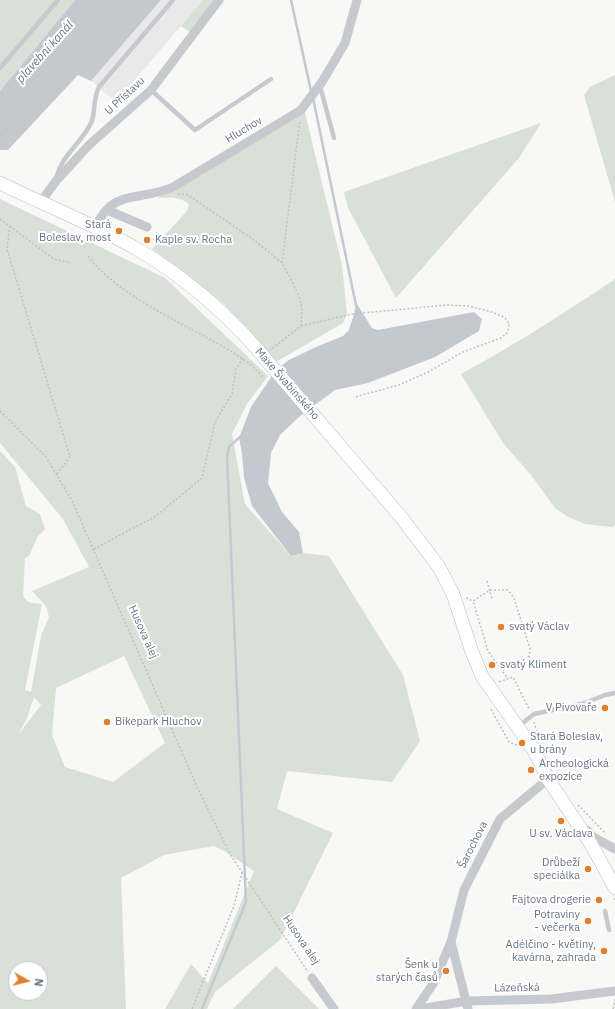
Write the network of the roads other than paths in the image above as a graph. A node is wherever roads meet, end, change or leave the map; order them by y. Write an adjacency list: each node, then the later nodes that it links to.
1 (58, 0): 5 (lane)
2 (173, 0): 10 (lane)
3 (219, 0): 8 (street, U Přístavu)
4 (357, 0): 7 (street, Hluchov)
5 (0, 68)
6 (271, 79): 8 (lane)
7 (320, 85): 9 (lane); 13 (street, Hluchov)
8 (151, 90): 10 (street, U Přístavu)
9 (334, 138)
10 (56, 181): 12 (street, U Přístavu)
11 (0, 183): 12 (main road, Maxe Švabinského)
12 (40, 203): 15 (main road, Maxe Švabinského)
13 (107, 210): 14 (street); 15 (street, Hluchov)
14 (147, 227)
15 (95, 228): 17 (main road, Maxe Švabinského, bridge)
16 (615, 693): 17 (lane)
17 (518, 727): 18 (main road, Maxe Švabinského)
18 (548, 779): 19 (main road); 24 (street, Šarochova)
19 (571, 813): 20 (street); 21 (main road)
20 (615, 849)
21 (615, 888)
22 (605, 911): 23 (lane)
23 (609, 930)
24 (451, 942): 27 (street, Šarochova); 30 (street, Šarochova)
25 (312, 978): 29 (street, Husova alej)
26 (615, 991): 27 (street, Lázeňská)
27 (467, 1005): 28 (street, Lázeňská)
28 (432, 1008): 31 (street, Lázeňská)
29 (334, 1009)
30 (416, 1009)
31 (420, 1009)

